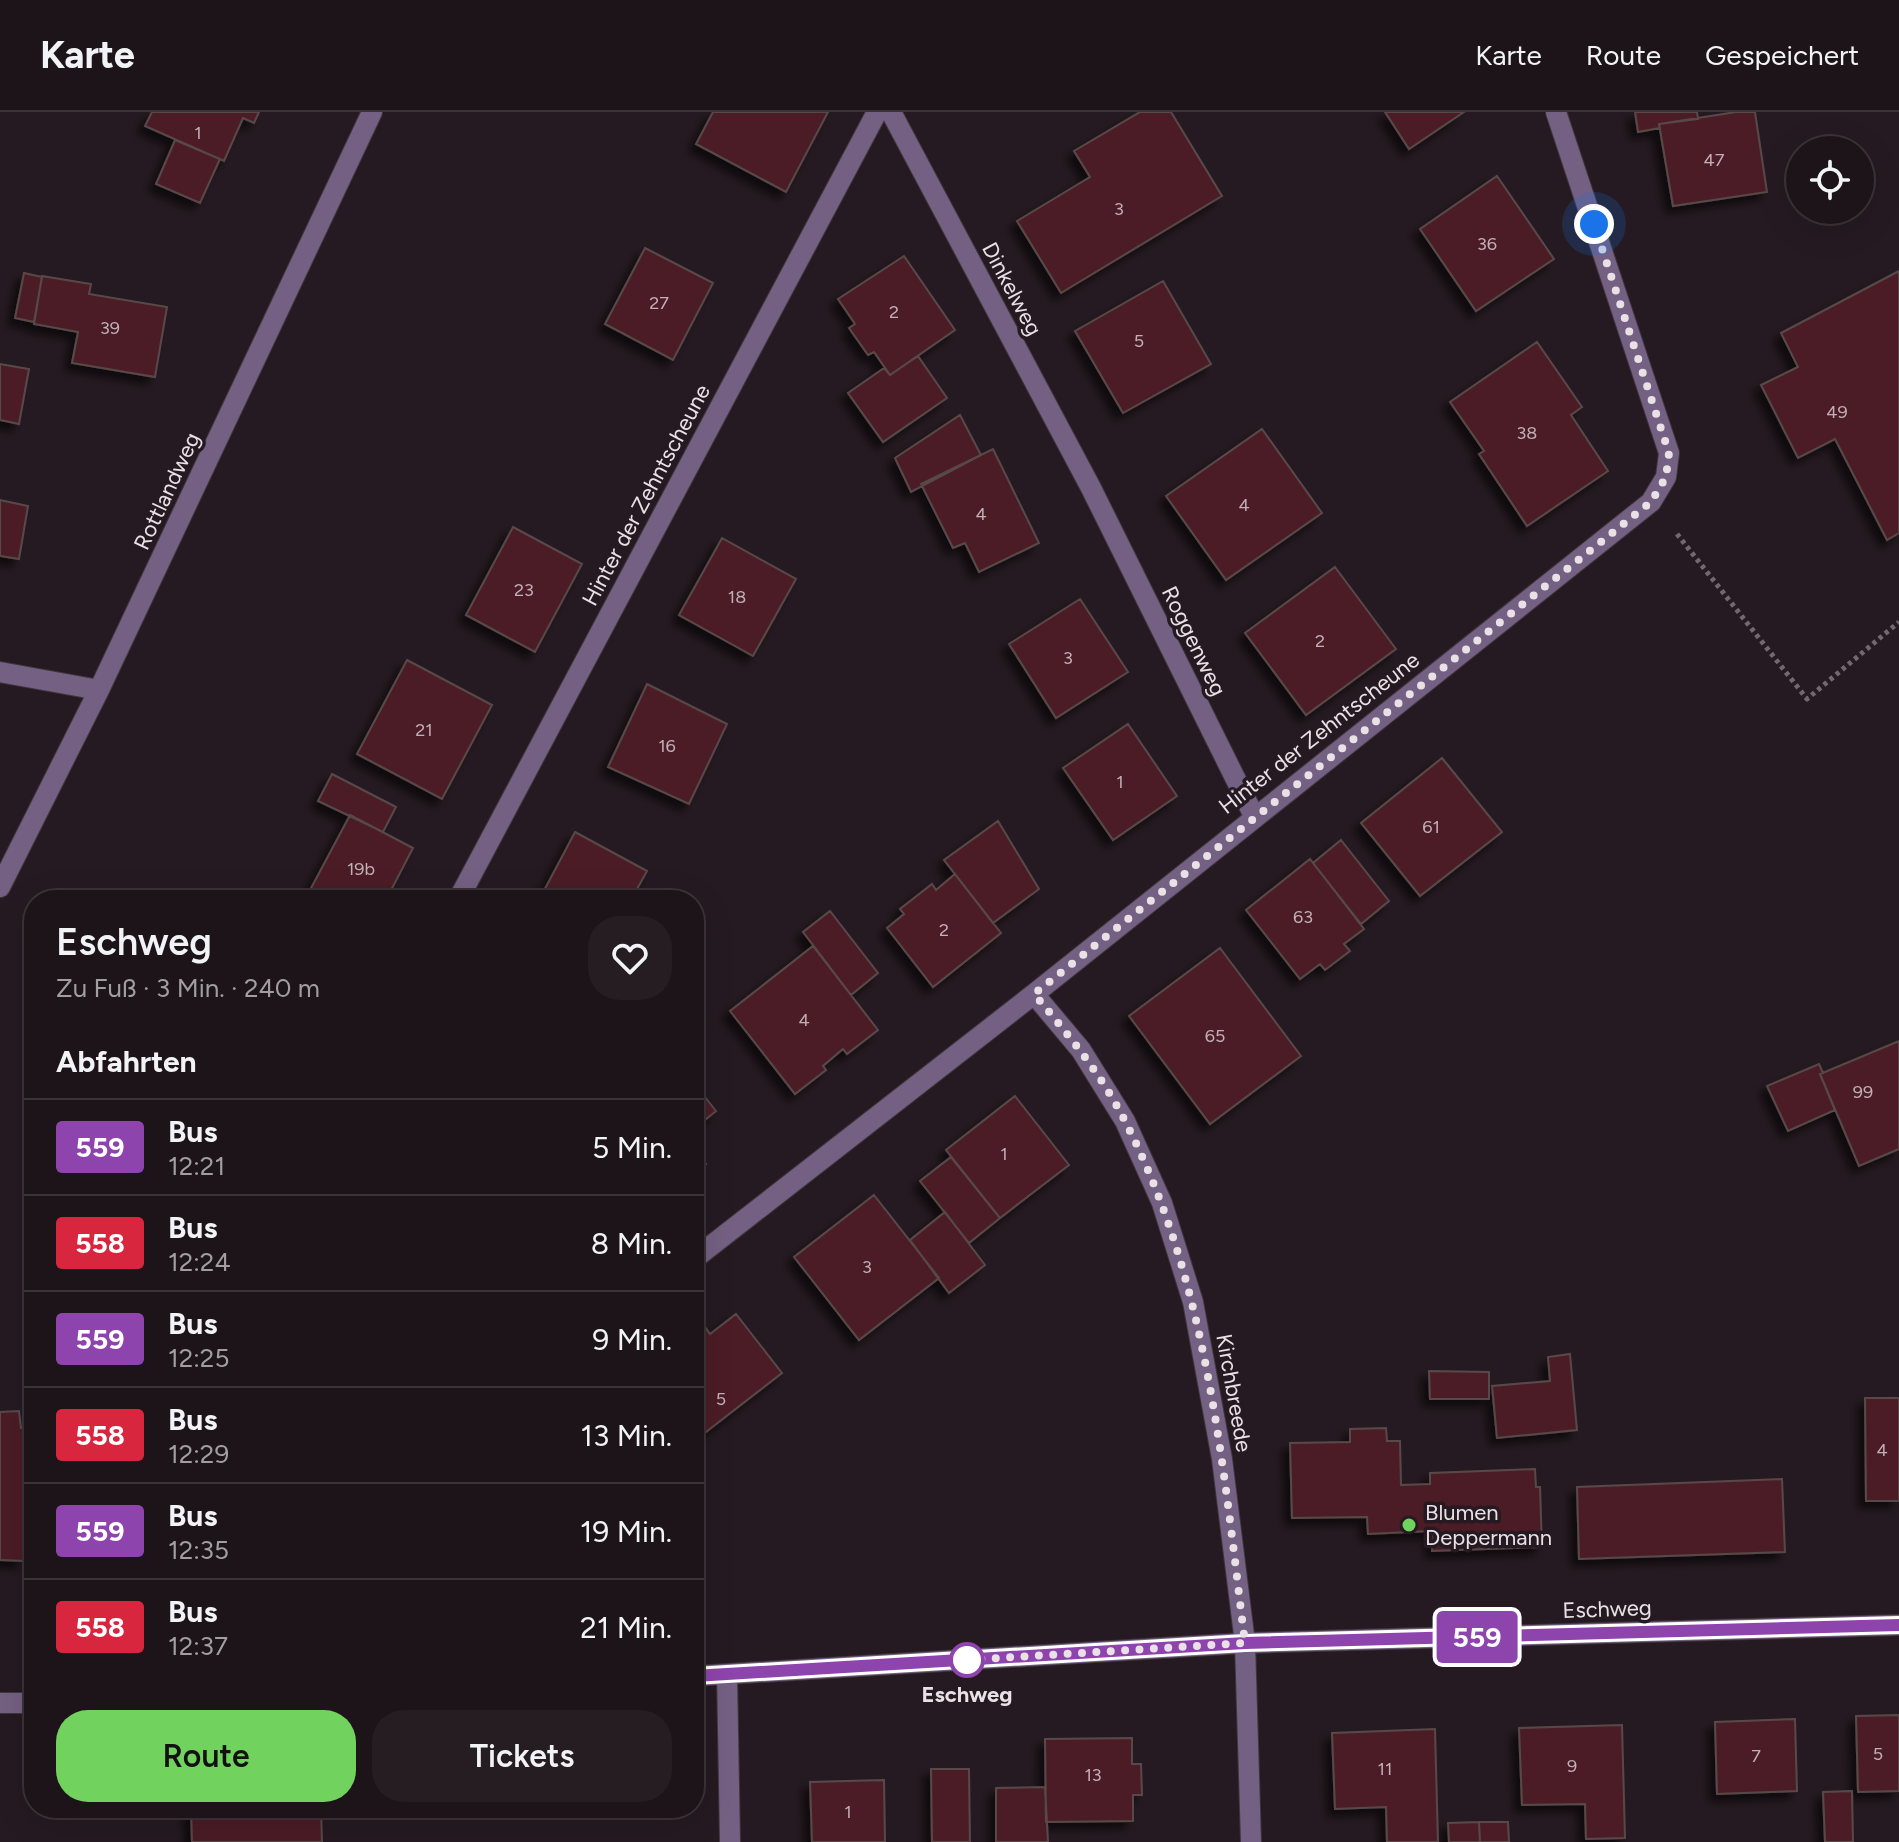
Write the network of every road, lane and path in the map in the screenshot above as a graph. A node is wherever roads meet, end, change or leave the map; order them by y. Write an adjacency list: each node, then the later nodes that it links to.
1 (372, 112): 9 (street, Rottlandweg)
2 (877, 112): 12 (street, Hinter der Zehntscheune)
3 (891, 112): 5 (street, Dinkelweg)
4 (1556, 112): 6 (street, Hinter der Zehntscheune)
5 (1091, 488): 10 (street, Roggenweg)
6 (1651, 502): 7 (path); 10 (street, Hinter der Zehntscheune)
7 (1899, 622)
8 (0, 672): 9 (street)
9 (99, 690): 11 (street, Rottlandweg)
10 (1254, 816): 13 (street, Hinter der Zehntscheune)
11 (0, 887)
12 (463, 890)
13 (1034, 994): 14 (street, Hinter der Zehntscheune); 16 (street, Kirchbreede)
14 (704, 1251)
15 (1899, 1625): 16 (street, Eschweg)
16 (1245, 1643): 17 (street, Eschweg); 22 (street, Kirchbreede)
17 (727, 1674): 18 (street, Eschweg); 21 (street)
18 (704, 1675)
19 (0, 1703): 20 (street)
20 (24, 1703)
21 (730, 1842)
22 (1251, 1842)

